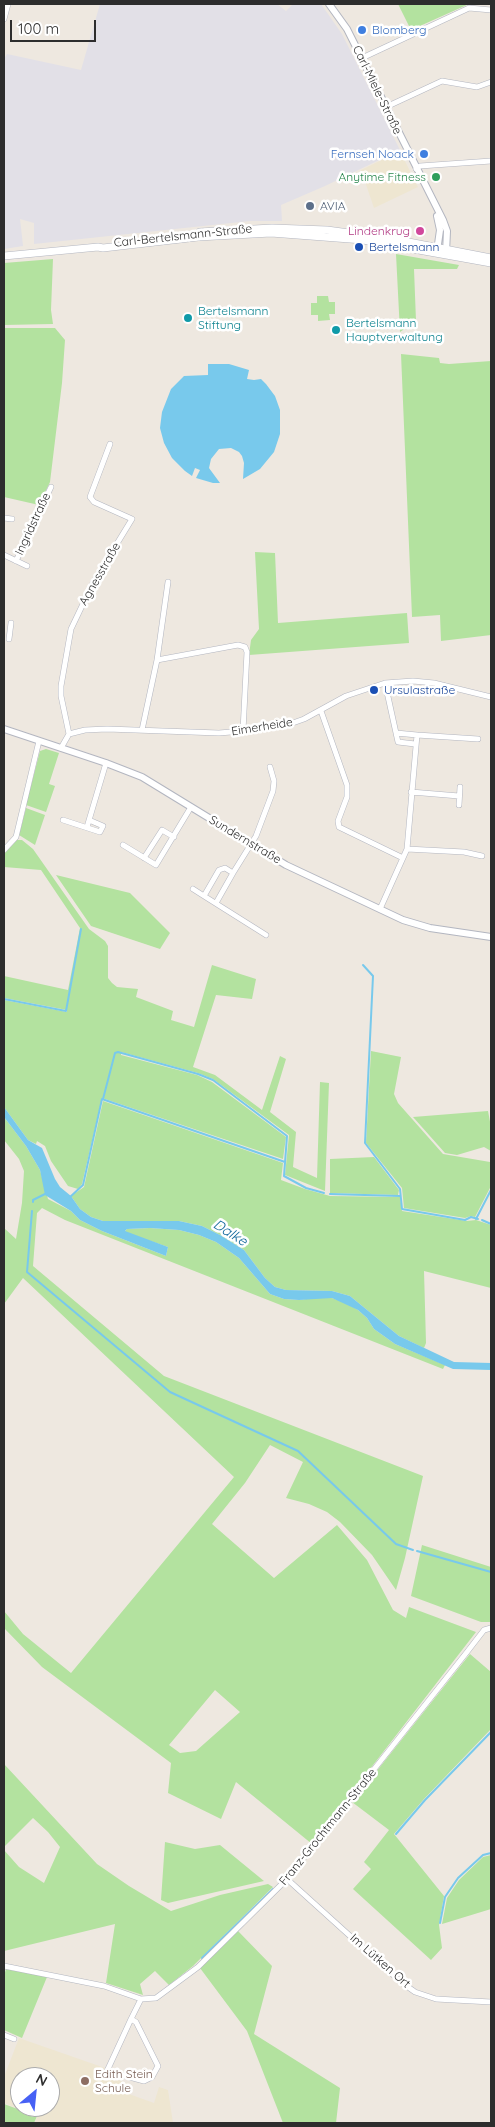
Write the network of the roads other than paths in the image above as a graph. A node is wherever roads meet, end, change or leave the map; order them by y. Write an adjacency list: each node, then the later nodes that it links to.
1 (8, 4): 4 (street)
2 (329, 4): 5 (street, Carl-Miele-Straße)
3 (491, 10): 5 (street)
4 (4, 19)
5 (362, 58): 7 (street, Carl-Miele-Straße)
6 (491, 82): 7 (street)
7 (386, 107): 9 (street, Carl-Miele-Straße)
8 (491, 161): 9 (street)
9 (416, 169): 10 (street, Carl-Miele-Straße)
10 (434, 206): 11 (street, Carl-Miele-Straße); 12 (street, Carl-Miele-Straße)
11 (437, 250): 12 (main road, Carl-Bertelsmann-Straße); 13 (main road, Carl-Bertelsmann-Straße)
12 (446, 252): 14 (main road); 15 (main road)
13 (4, 256)
14 (491, 258)
15 (491, 264)
16 (110, 444): 35 (street, Agnesstraße)
17 (51, 487): 21 (street, Ingridstraße)
18 (4, 518): 19 (street, Ingridstraße)
19 (12, 519)
20 (4, 555): 21 (street, Ingridstraße)
21 (16, 561): 22 (street, Ingridstraße)
22 (27, 566)
23 (168, 582): 27 (street)
24 (11, 623): 25 (street)
25 (7, 631): 26 (street)
26 (9, 639)
27 (157, 660): 32 (street); 33 (street)
28 (385, 683): 29 (street, Eimerheide); 30 (street, Eimerheide); 34 (street)
29 (491, 697)
30 (321, 710): 33 (street, Eimerheide); 58 (street)
31 (4, 729): 38 (street, Sundernstraße)
32 (142, 730): 33 (street, Eimerheide); 35 (street, Eimerheide)
33 (243, 731)
34 (396, 733): 36 (street); 39 (street)
35 (68, 734): 40 (street)
36 (417, 736): 37 (street); 39 (street)
37 (478, 739)
38 (39, 741): 40 (street, Sundernstraße); 55 (street)
39 (415, 744): 44 (street)
40 (61, 748): 41 (street, Sundernstraße)
41 (106, 763): 47 (street, Sundernstraße); 49 (street)
42 (270, 767): 52 (street)
43 (460, 787): 45 (street)
44 (411, 792): 45 (street); 54 (street)
45 (459, 796): 46 (street)
46 (459, 804)
47 (191, 808): 51 (street); 52 (street, Sundernstraße)
48 (64, 820): 50 (street)
49 (89, 820): 50 (street); 50 (street)
50 (87, 827)
51 (174, 837): 57 (street); 57 (street)
52 (251, 844): 59 (street); 63 (street, Sundernstraße)
53 (123, 845): 57 (street)
54 (407, 849): 56 (street); 58 (street)
55 (4, 850)
56 (482, 856)
57 (144, 858)
58 (403, 858): 63 (street)
59 (233, 873): 61 (street); 62 (street)
60 (193, 890): 61 (street)
61 (204, 896): 62 (street)
62 (216, 903): 64 (street)
63 (380, 909): 65 (street, Sundernstraße)
64 (266, 934)
65 (491, 937)
66 (491, 1628): 67 (street, Franz-Grochtmann-Straße)
67 (287, 1879): 69 (street, Franz-Grochtmann-Straße); 70 (street, Im Lütken Ort)
68 (4, 1966): 69 (street)
69 (141, 1999): 71 (street)
70 (491, 2002)
71 (131, 2019): 71 (street)
72 (4, 2035): 73 (street)
73 (14, 2039)

